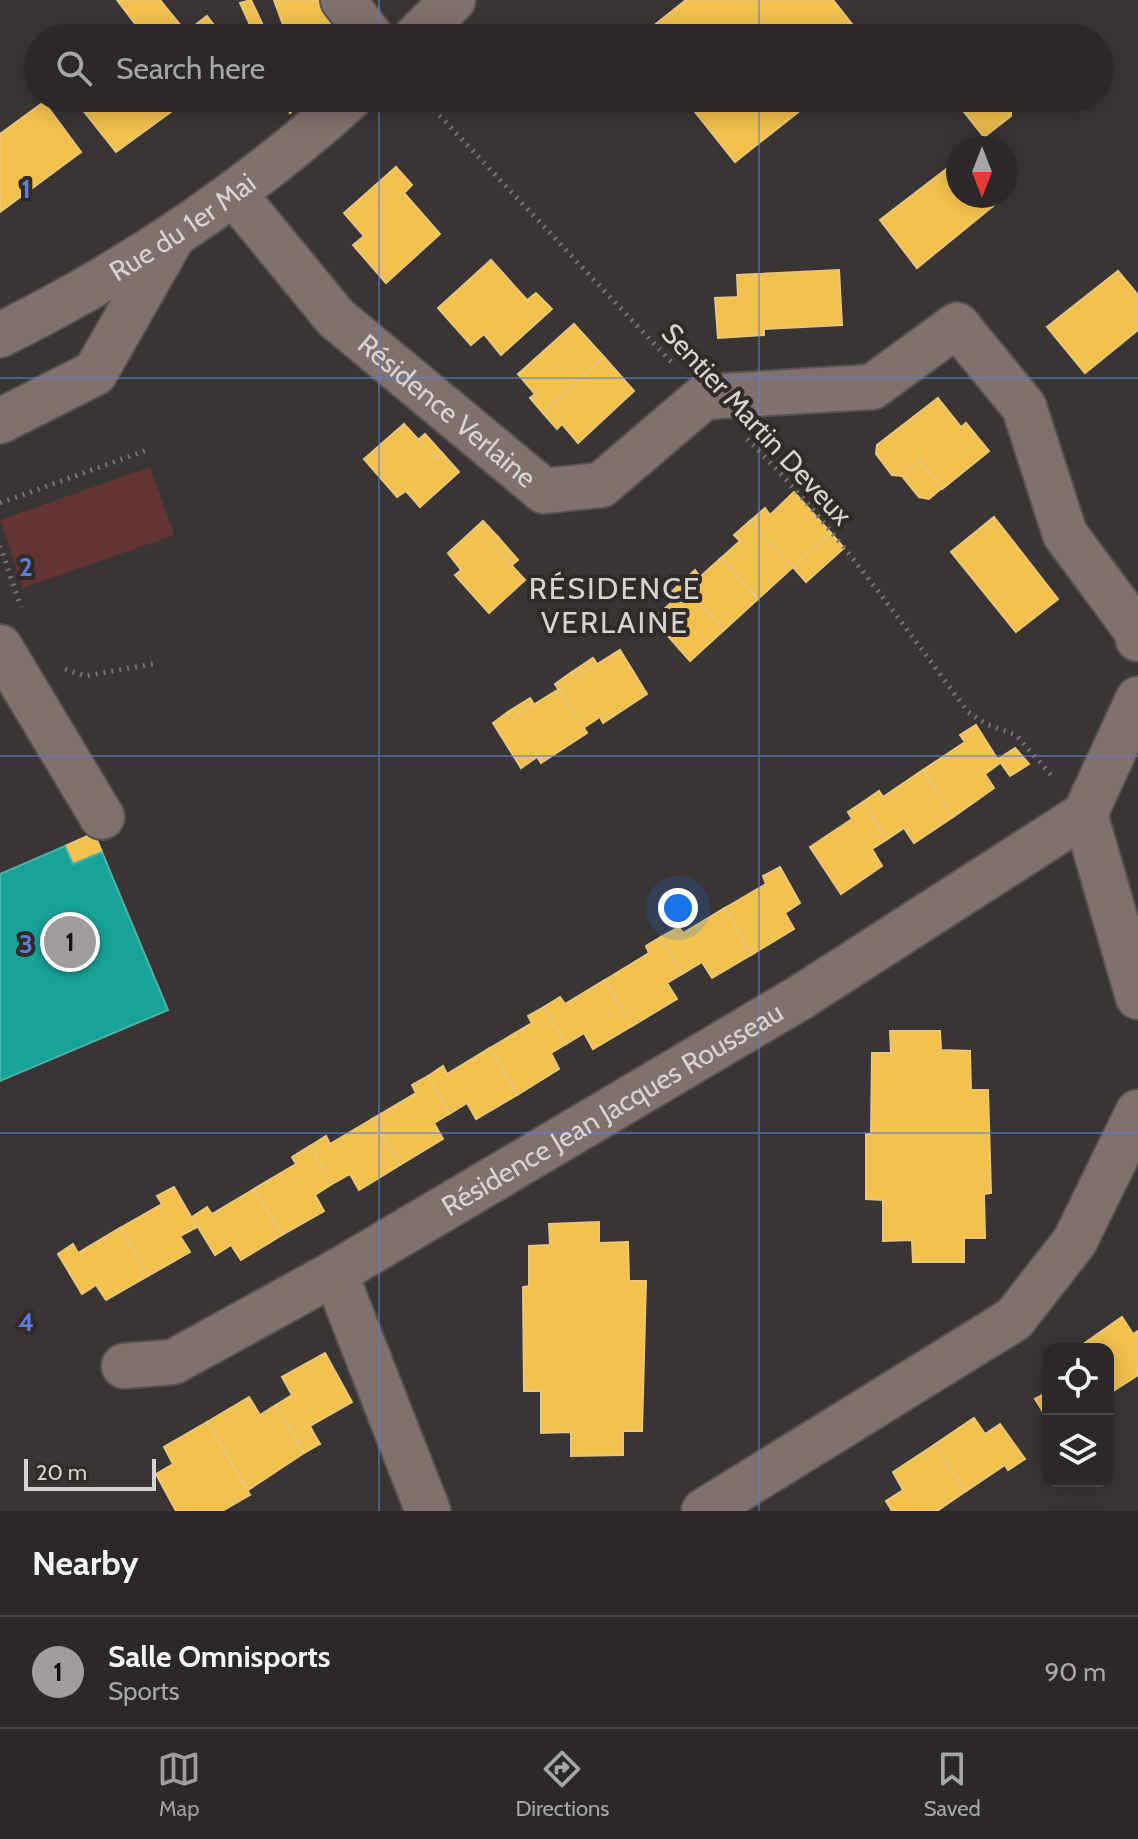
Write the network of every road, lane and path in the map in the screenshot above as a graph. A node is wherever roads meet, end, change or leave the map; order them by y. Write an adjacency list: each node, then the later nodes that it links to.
1 (343, 0): 3 (street)
2 (453, 0): 4 (street)
3 (361, 24)
4 (429, 24)
5 (333, 112): 7 (street, Rue du 1er Mai)
6 (436, 112): 10 (path, Sentier Martin Deveux)
7 (235, 195): 8 (street, Rue du 1er Mai); 10 (street, Résidence Verlaine)
8 (176, 231): 9 (street, Rue du 1er Mai); 11 (street)
9 (0, 335)
10 (704, 397): 16 (street); 21 (path, Sentier Martin Deveux)
11 (0, 421)
12 (150, 449): 13 (path)
13 (0, 503)
14 (0, 546): 15 (path)
15 (12, 633): 22 (street)
16 (1138, 633): 17 (street)
17 (1138, 639)
18 (158, 663): 19 (path)
19 (52, 665)
20 (1138, 699): 21 (street)
21 (1085, 814): 23 (street); 25 (street, Résidence Jean Jacques Rousseau)
22 (102, 817)
23 (1138, 997)
24 (1138, 1112): 28 (street)
25 (335, 1273): 26 (street, Résidence Jean Jacques Rousseau); 27 (street)
26 (124, 1366)
27 (428, 1511)
28 (704, 1511)

